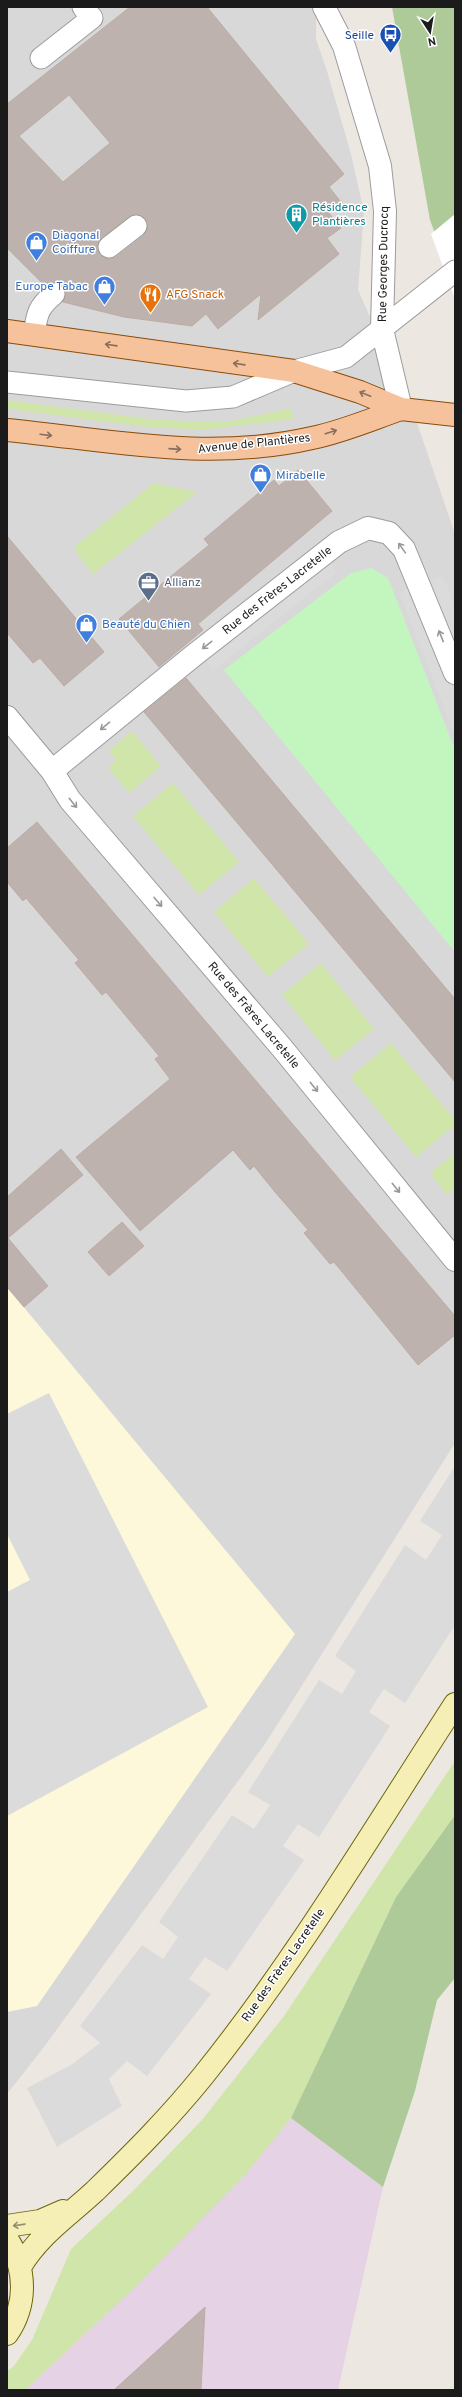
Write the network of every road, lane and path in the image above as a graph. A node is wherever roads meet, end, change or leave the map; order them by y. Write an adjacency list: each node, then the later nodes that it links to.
1 (83, 7): 3 (lane)
2 (324, 7): 8 (street, Rue Georges Ducrocq)
3 (41, 58)
4 (136, 226): 5 (lane)
5 (109, 247)
6 (451, 274): 8 (lane, Avenue de Plantières)
7 (54, 294): 10 (lane)
8 (382, 329): 11 (lane, Avenue de Plantières); 13 (street, Rue Georges Ducrocq)
9 (7, 330): 10 (main road, Avenue de Plantières)
10 (34, 334): 11 (main road, Avenue de Plantières, one-way to 10)
11 (294, 372): 12 (lane, Avenue de Plantières); 13 (main road, Avenue de Plantières, one-way to 11)
12 (7, 382)
13 (401, 409): 14 (main road, Avenue de Plantières); 15 (main road, Avenue de Plantières, one-way to 13)
14 (455, 415)
15 (7, 430)
16 (455, 673): 18 (street, Rue des Frères Lacretelle, one-way to 18)
17 (7, 717): 18 (street, Rue des Frères Lacretelle)
18 (52, 771): 19 (street, Rue des Frères Lacretelle, one-way to 19)
19 (455, 1260)
20 (455, 1704): 21 (main road, Rue des Frères Lacretelle)
21 (82, 2203): 22 (main road, Rue des Frères Lacretelle, one-way to 22); 24 (main road, Rue des Frères Lacretelle)
22 (7, 2226)
23 (7, 2240): 24 (main road)
24 (20, 2267): 25 (main road)
25 (7, 2334)

